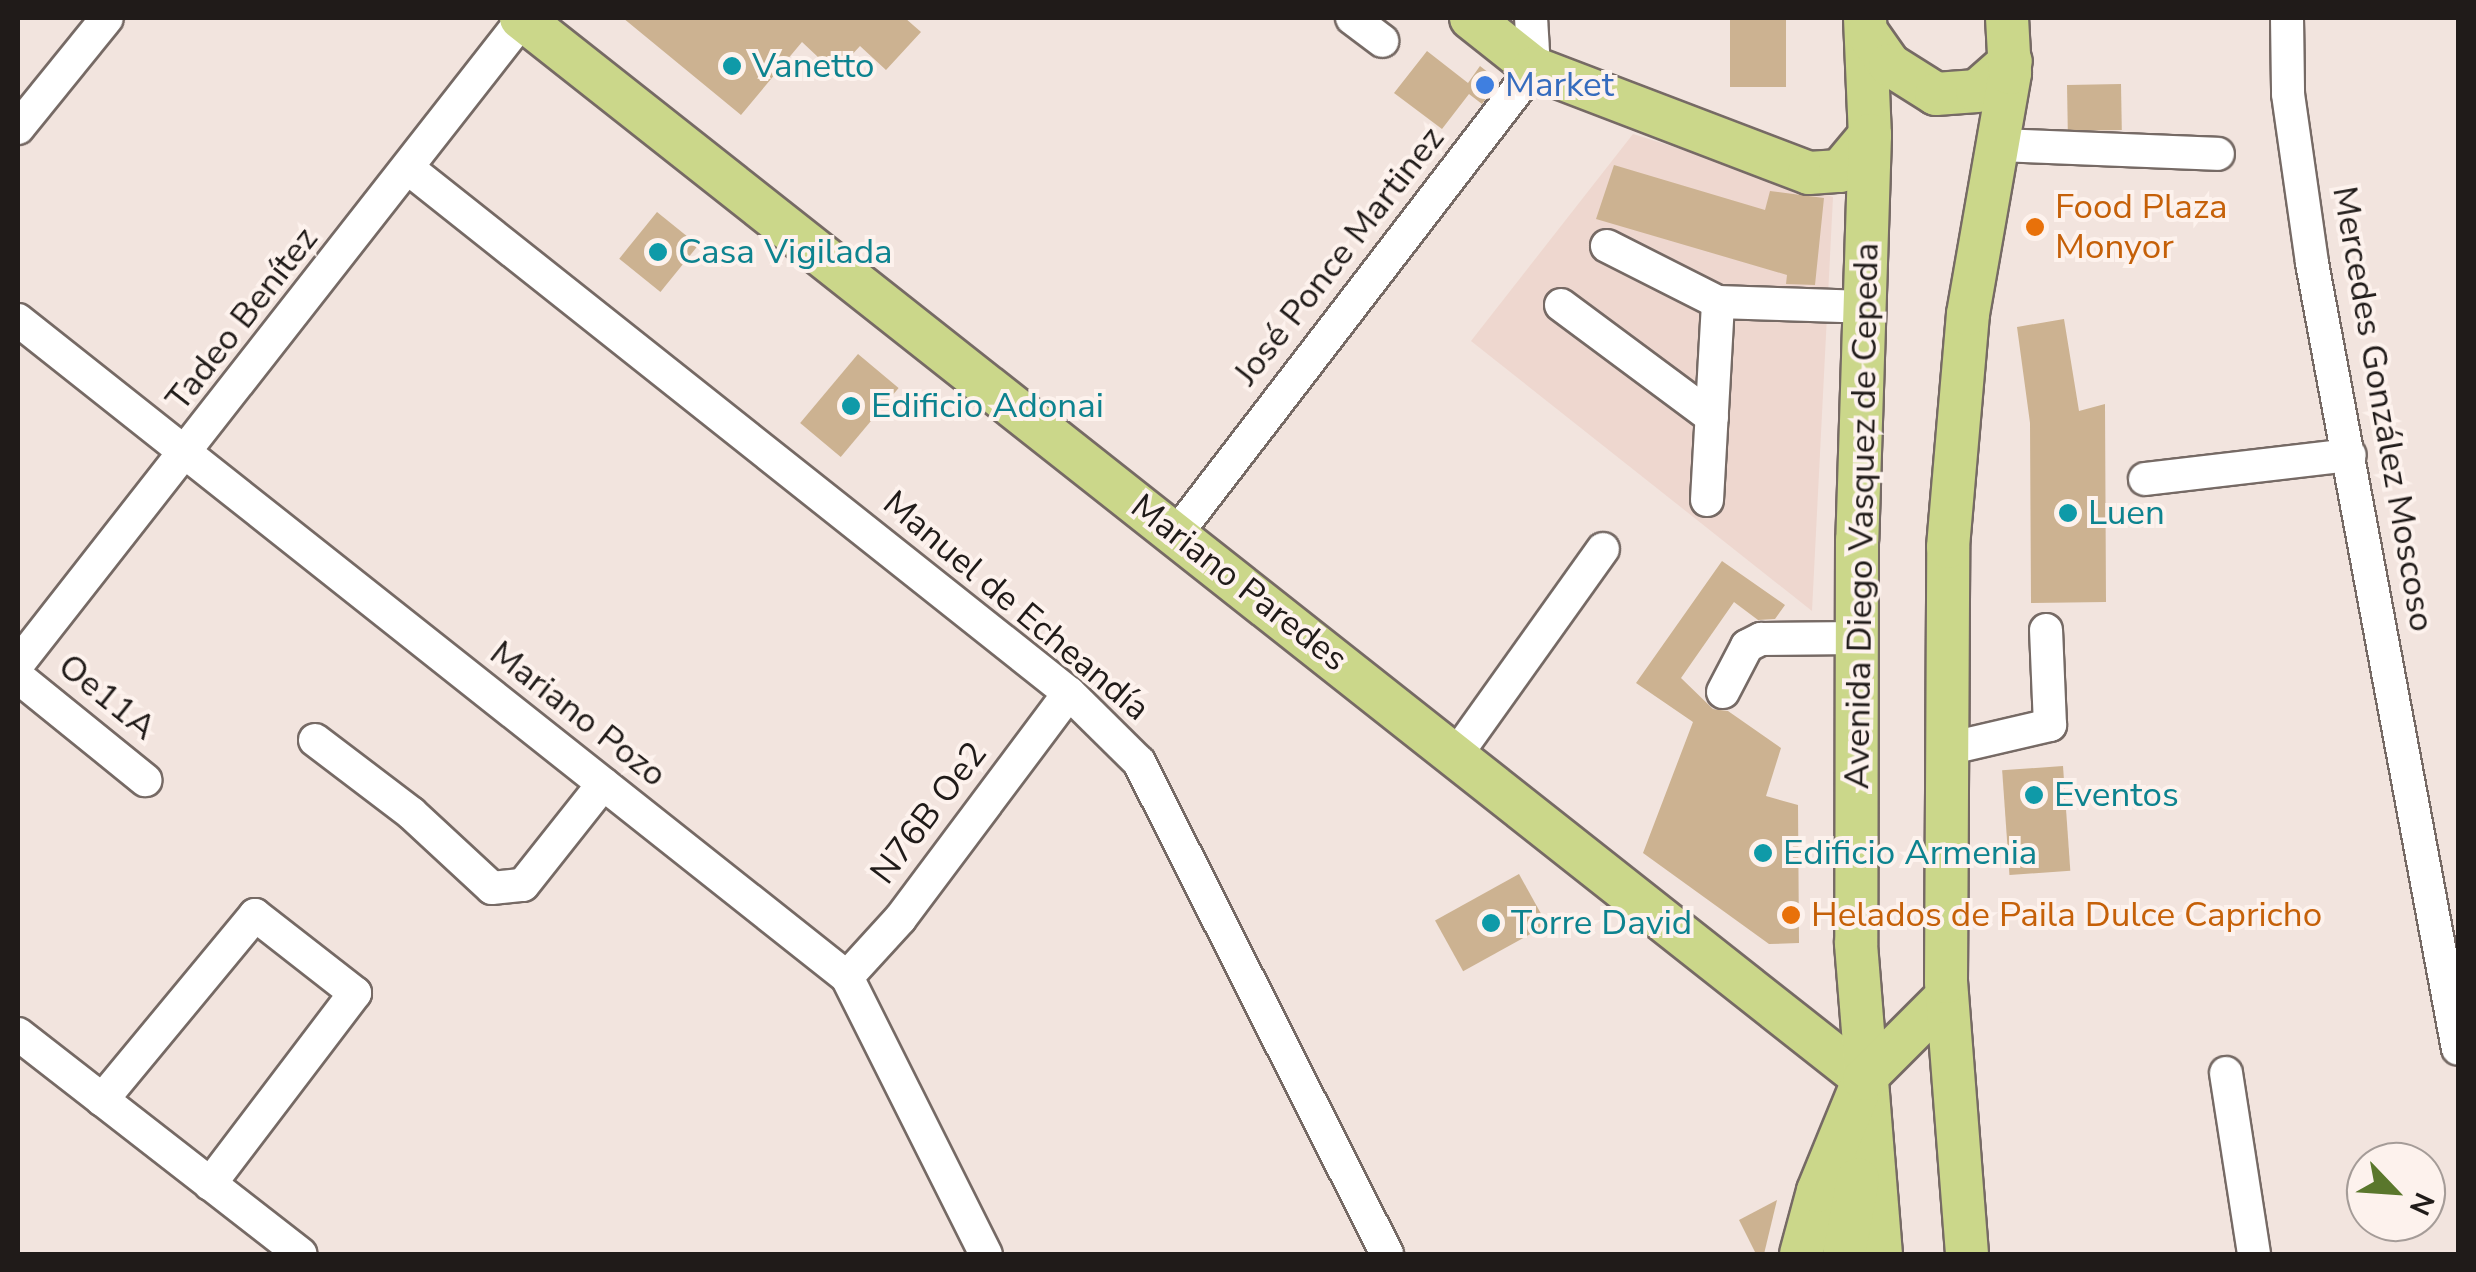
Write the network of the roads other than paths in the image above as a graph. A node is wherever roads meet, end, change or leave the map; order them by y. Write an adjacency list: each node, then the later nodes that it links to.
1 (107, 18): 12 (street)
2 (522, 18): 16 (street, Tadeo Benítez); 27 (main road, Mariano Paredes)
3 (1352, 18): 9 (street)
4 (1471, 18): 11 (main road)
5 (1531, 18): 11 (street)
6 (2007, 18): 10 (main road)
7 (2287, 18): 23 (street, Mercedes González Moscoso)
8 (1866, 26): 10 (main road); 13 (main road, Avenida Diego Vasquez de Cepeda)
9 (1382, 41)
10 (2011, 61): 14 (main road)
11 (1534, 68): 13 (main road); 27 (street, José Ponce Martinez)
12 (18, 128)
13 (1870, 134): 20 (main road, Avenida Diego Vasquez de Cepeda)
14 (1997, 145): 15 (street); 36 (main road)
15 (2218, 154)
16 (409, 169): 24 (street, Tadeo Benítez); 34 (street, Manuel de Echeandía)
17 (1607, 246): 18 (street)
18 (1718, 302): 20 (street); 22 (street)
19 (1560, 305): 22 (street)
20 (1865, 307): 30 (main road, Avenida Diego Vasquez de Cepeda)
21 (18, 320): 24 (street, Mariano Pozo)
22 (1712, 417): 26 (street)
23 (2350, 454): 25 (street); 43 (street, Mercedes González Moscoso)
24 (184, 458): 31 (street, Tadeo Benítez); 39 (street, Mariano Pozo)
25 (2145, 479)
26 (1707, 500)
27 (1177, 532): 37 (main road, Mariano Paredes)
28 (1603, 550): 37 (street)
29 (2046, 630): 36 (street)
30 (1857, 638): 33 (street); 45 (main road, Avenida Diego Vasquez de Cepeda)
31 (18, 664)
32 (18, 676): 38 (street, Oe11A)
33 (1722, 692)
34 (1069, 693): 40 (street, N76B Oe2); 50 (street, Manuel de Echeandía)
35 (315, 740): 39 (street)
36 (1947, 749): 41 (main road)
37 (1456, 755): 45 (main road, Mariano Paredes)
38 (145, 780)
39 (603, 784): 40 (street, Mariano Pozo)
40 (847, 977): 49 (street, Mariano Pozo)
41 (1947, 996): 45 (main road); 54 (main road)
42 (18, 1034): 46 (street)
43 (2458, 1050)
44 (2226, 1073): 55 (street)
45 (1864, 1079): 51 (main road); 52 (main road); 53 (main road, Avenida Diego Vasquez de Cepeda)
46 (102, 1100): 47 (street); 47 (street)
47 (210, 1184): 48 (street)
48 (300, 1254)
49 (986, 1254)
50 (1387, 1254)
51 (1800, 1254)
52 (1844, 1254)
53 (1882, 1254)
54 (1967, 1254)
55 (2254, 1254)

